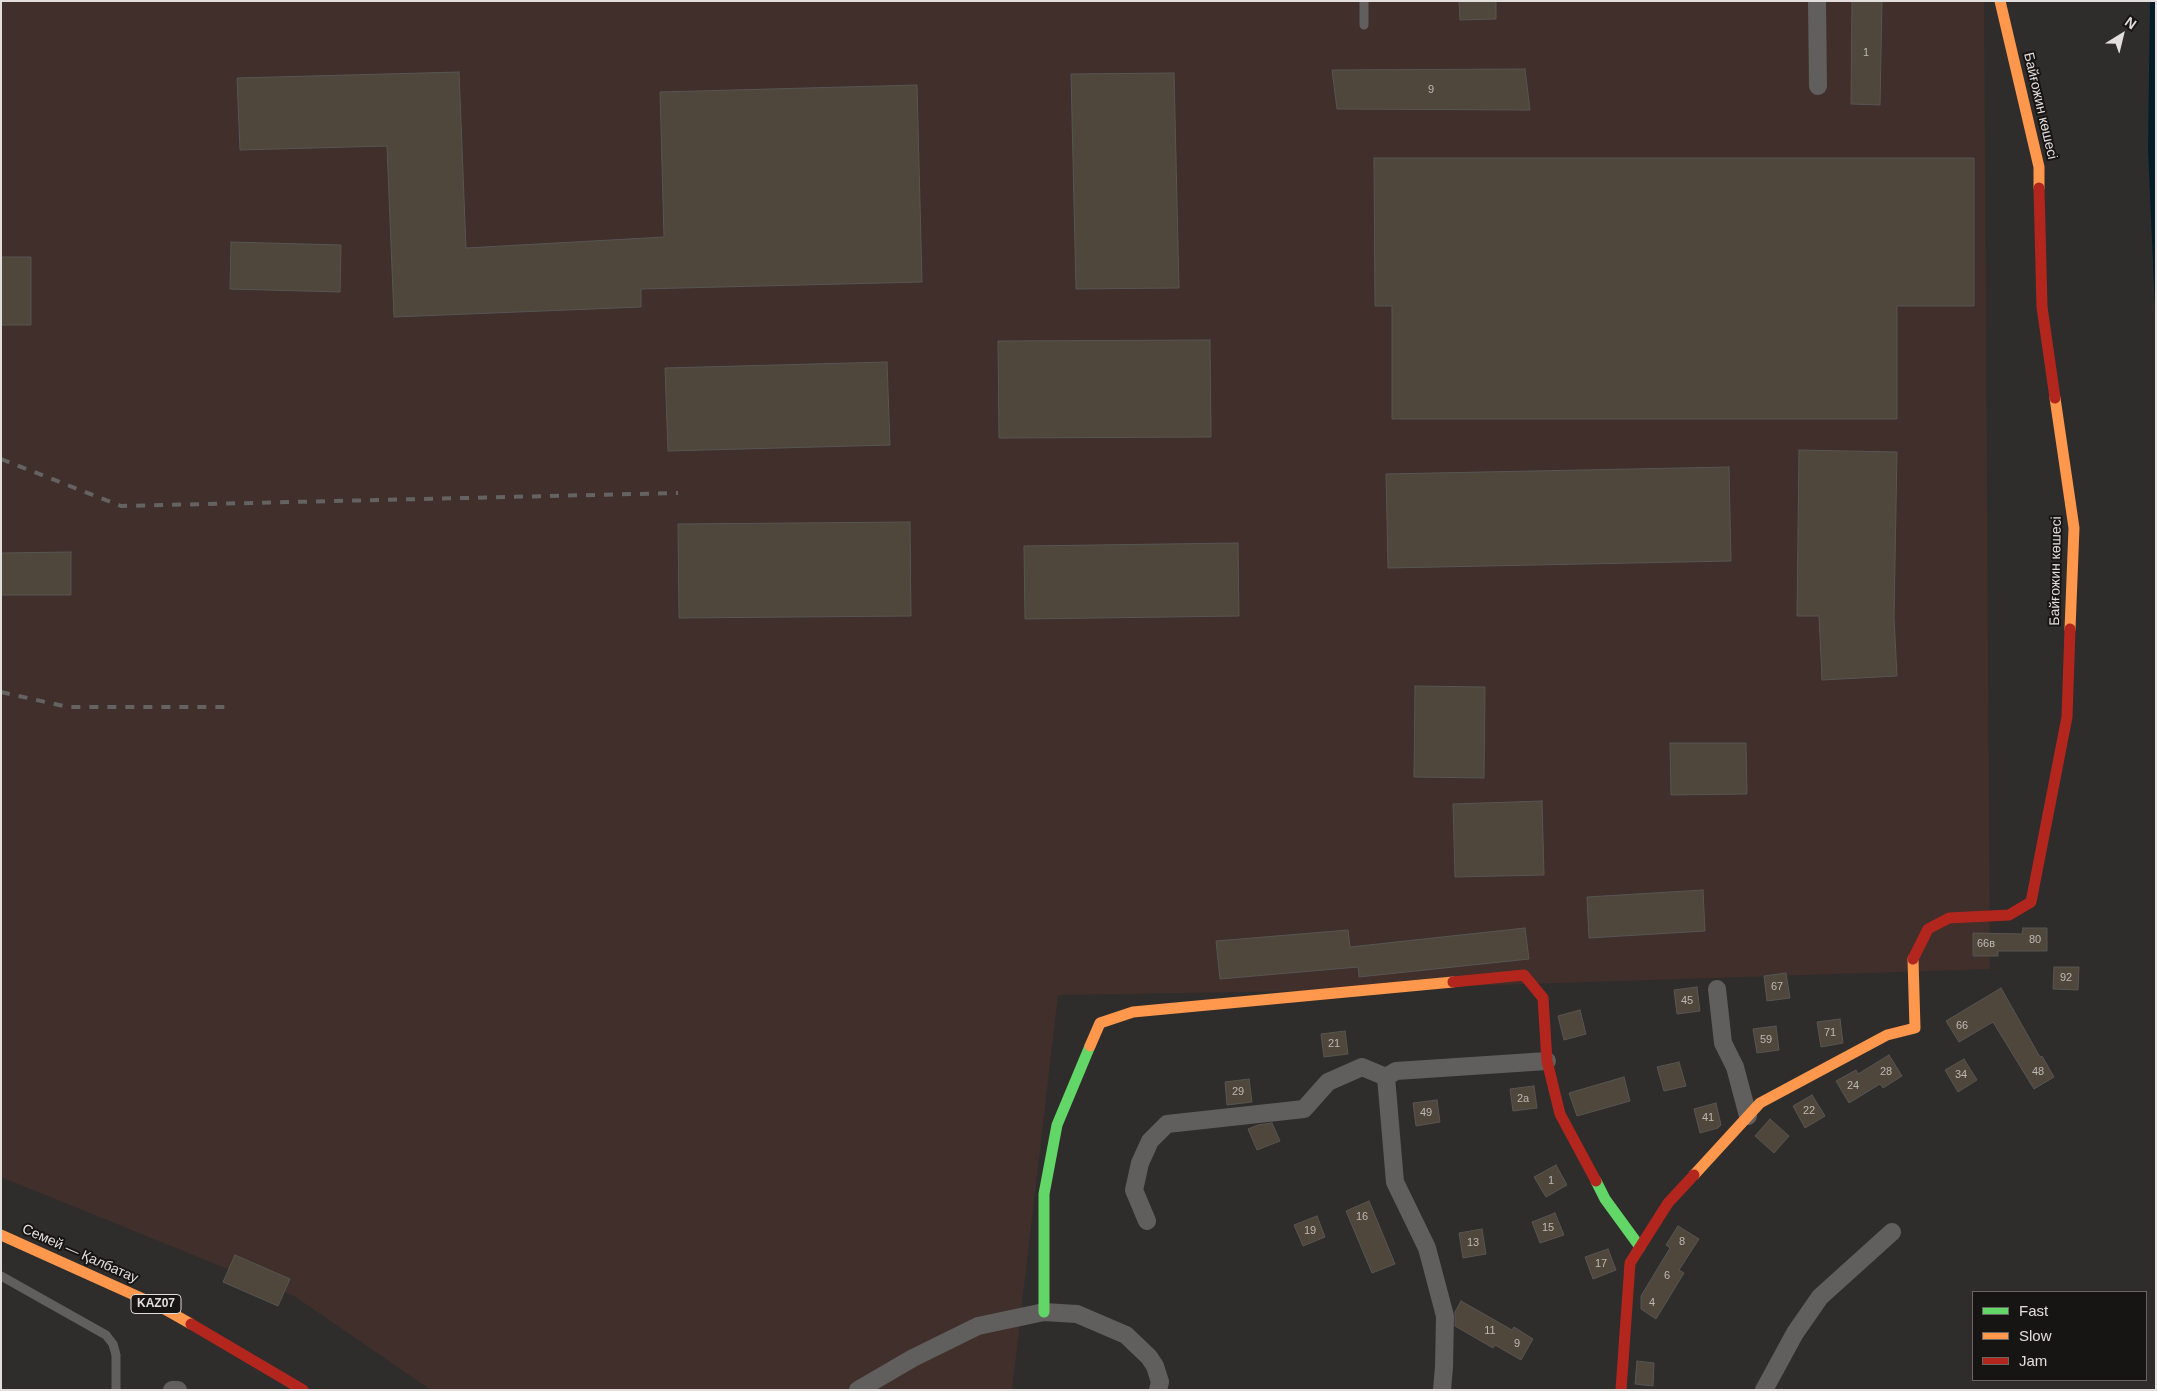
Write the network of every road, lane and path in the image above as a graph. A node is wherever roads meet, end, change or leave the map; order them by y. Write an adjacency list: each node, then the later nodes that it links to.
1 (1364, 1): 4 (lane)
2 (1817, 1): 5 (street)
3 (2000, 1): 9 (main road, Байғожин көшесі)
4 (1364, 25)
5 (1818, 86)
6 (1717, 989): 9 (street)
7 (1547, 1061): 8 (street); 13 (main road); 15 (main road)
8 (1386, 1077): 10 (street); 23 (street)
9 (1748, 1116): 13 (main road)
10 (1147, 1221)
11 (1892, 1232): 25 (street)
12 (1, 1235): 16 (main road, Семей — Қалбатау / KAZ07)
13 (1640, 1247): 24 (main road)
14 (1, 1276): 17 (lane)
15 (1044, 1312): 21 (street); 22 (street)
16 (279, 1383): 20 (main road, Семей — Қалбатау / KAZ07)
17 (116, 1390)
18 (172, 1390): 19 (street)
19 (178, 1390)
20 (303, 1390)
21 (858, 1390)
22 (1158, 1390)
23 (1442, 1390)
24 (1620, 1390)
25 (1764, 1390)

